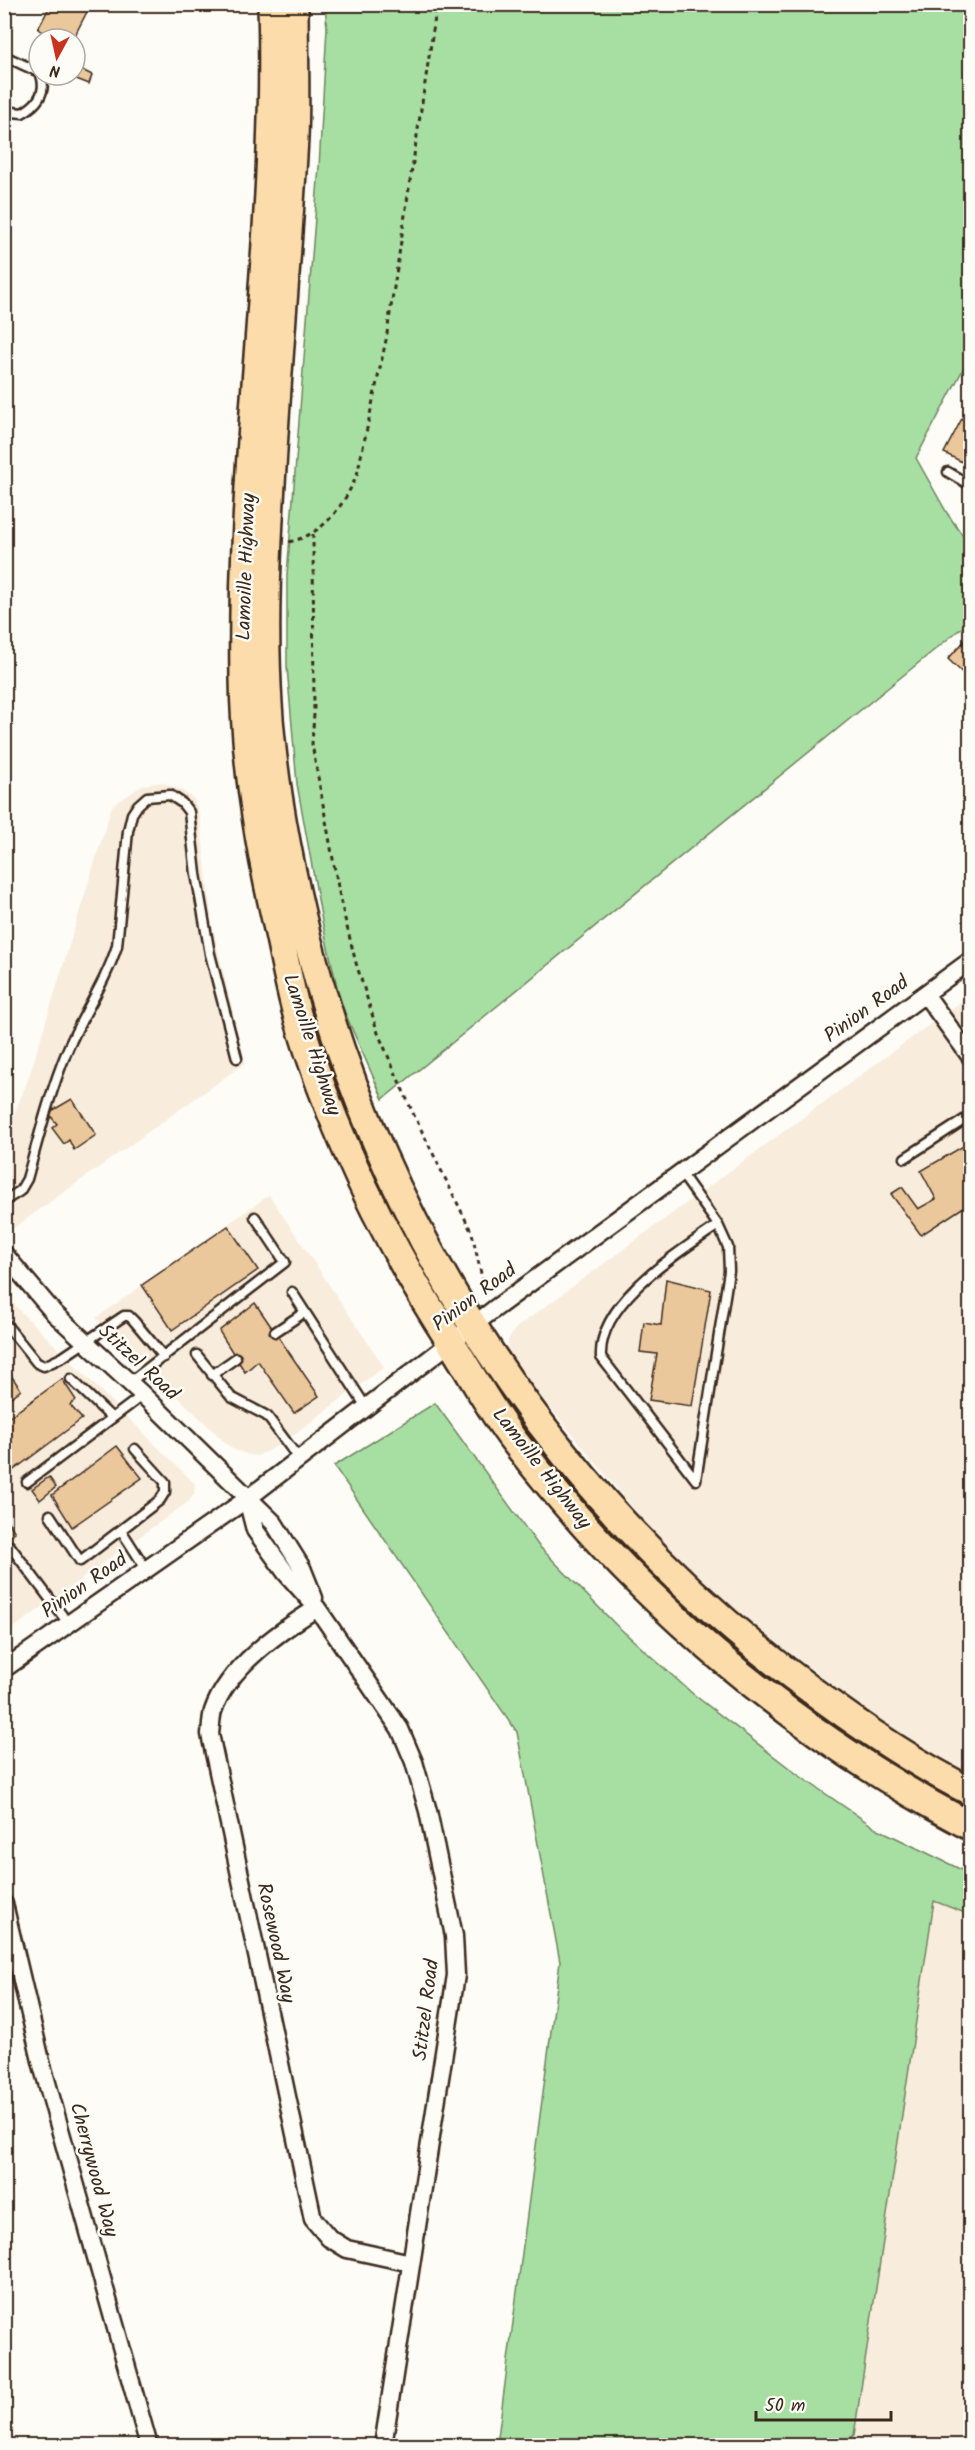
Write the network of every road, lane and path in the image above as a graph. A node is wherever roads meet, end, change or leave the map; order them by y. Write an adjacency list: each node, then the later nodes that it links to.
1 (272, 4): 30 (main road, Lamoille Highway)
2 (294, 4): 11 (main road, Lamoille Highway)
3 (437, 4): 10 (path)
4 (4, 56): 5 (lane)
5 (27, 68)
6 (42, 87): 7 (lane)
7 (4, 111)
8 (948, 472): 9 (lane)
9 (970, 485)
10 (313, 534): 11 (path); 23 (path)
11 (267, 547): 27 (main road, Lamoille Highway)
12 (970, 961): 13 (street, Pinion Road)
13 (925, 994): 14 (street); 18 (street, Pinion Road)
14 (970, 1056)
15 (237, 1058): 19 (lane)
16 (970, 1116): 17 (lane)
17 (905, 1158)
18 (681, 1173): 21 (lane); 27 (street, Pinion Road)
19 (4, 1202)
20 (255, 1217): 32 (lane)
21 (718, 1225): 21 (lane)
22 (4, 1254): 29 (street, Stitzel Road)
23 (483, 1291)
24 (292, 1292): 25 (lane)
25 (305, 1312): 28 (lane); 38 (lane)
26 (4, 1322): 29 (lane)
27 (473, 1326): 30 (street, Pinion Road); 51 (main road, Lamoille Highway)
28 (275, 1332)
29 (86, 1342): 32 (lane); 36 (street, Stitzel Road)
30 (451, 1342): 38 (street, Pinion Road); 52 (main road, Lamoille Highway)
31 (197, 1355): 34 (lane)
32 (164, 1357): 36 (lane)
33 (236, 1358): 34 (lane)
34 (212, 1375): 41 (lane)
35 (71, 1379): 39 (lane)
36 (130, 1383): 37 (street, Stitzel Road)
37 (143, 1395): 39 (lane); 43 (street, Stitzel Road)
38 (366, 1407): 41 (street, Pinion Road)
39 (112, 1418): 42 (lane)
40 (135, 1449): 45 (lane)
41 (299, 1459): 43 (street, Pinion Road)
42 (27, 1482)
43 (247, 1498): 47 (street, Pinion Road); 48 (street, Stitzel Road)
44 (50, 1515): 45 (lane)
45 (121, 1530): 47 (lane)
46 (10, 1546): 49 (lane)
47 (146, 1569): 49 (street, Pinion Road)
48 (317, 1608): 54 (street, Stitzel Road); 54 (street, Rosewood Way)
49 (68, 1623): 50 (street, Pinion Road)
50 (4, 1669)
51 (970, 1791)
52 (970, 1826)
53 (4, 1904): 55 (street, Cherrywood Way)
54 (411, 2263): 56 (street, Stitzel Road)
55 (149, 2445)
56 (383, 2445)

